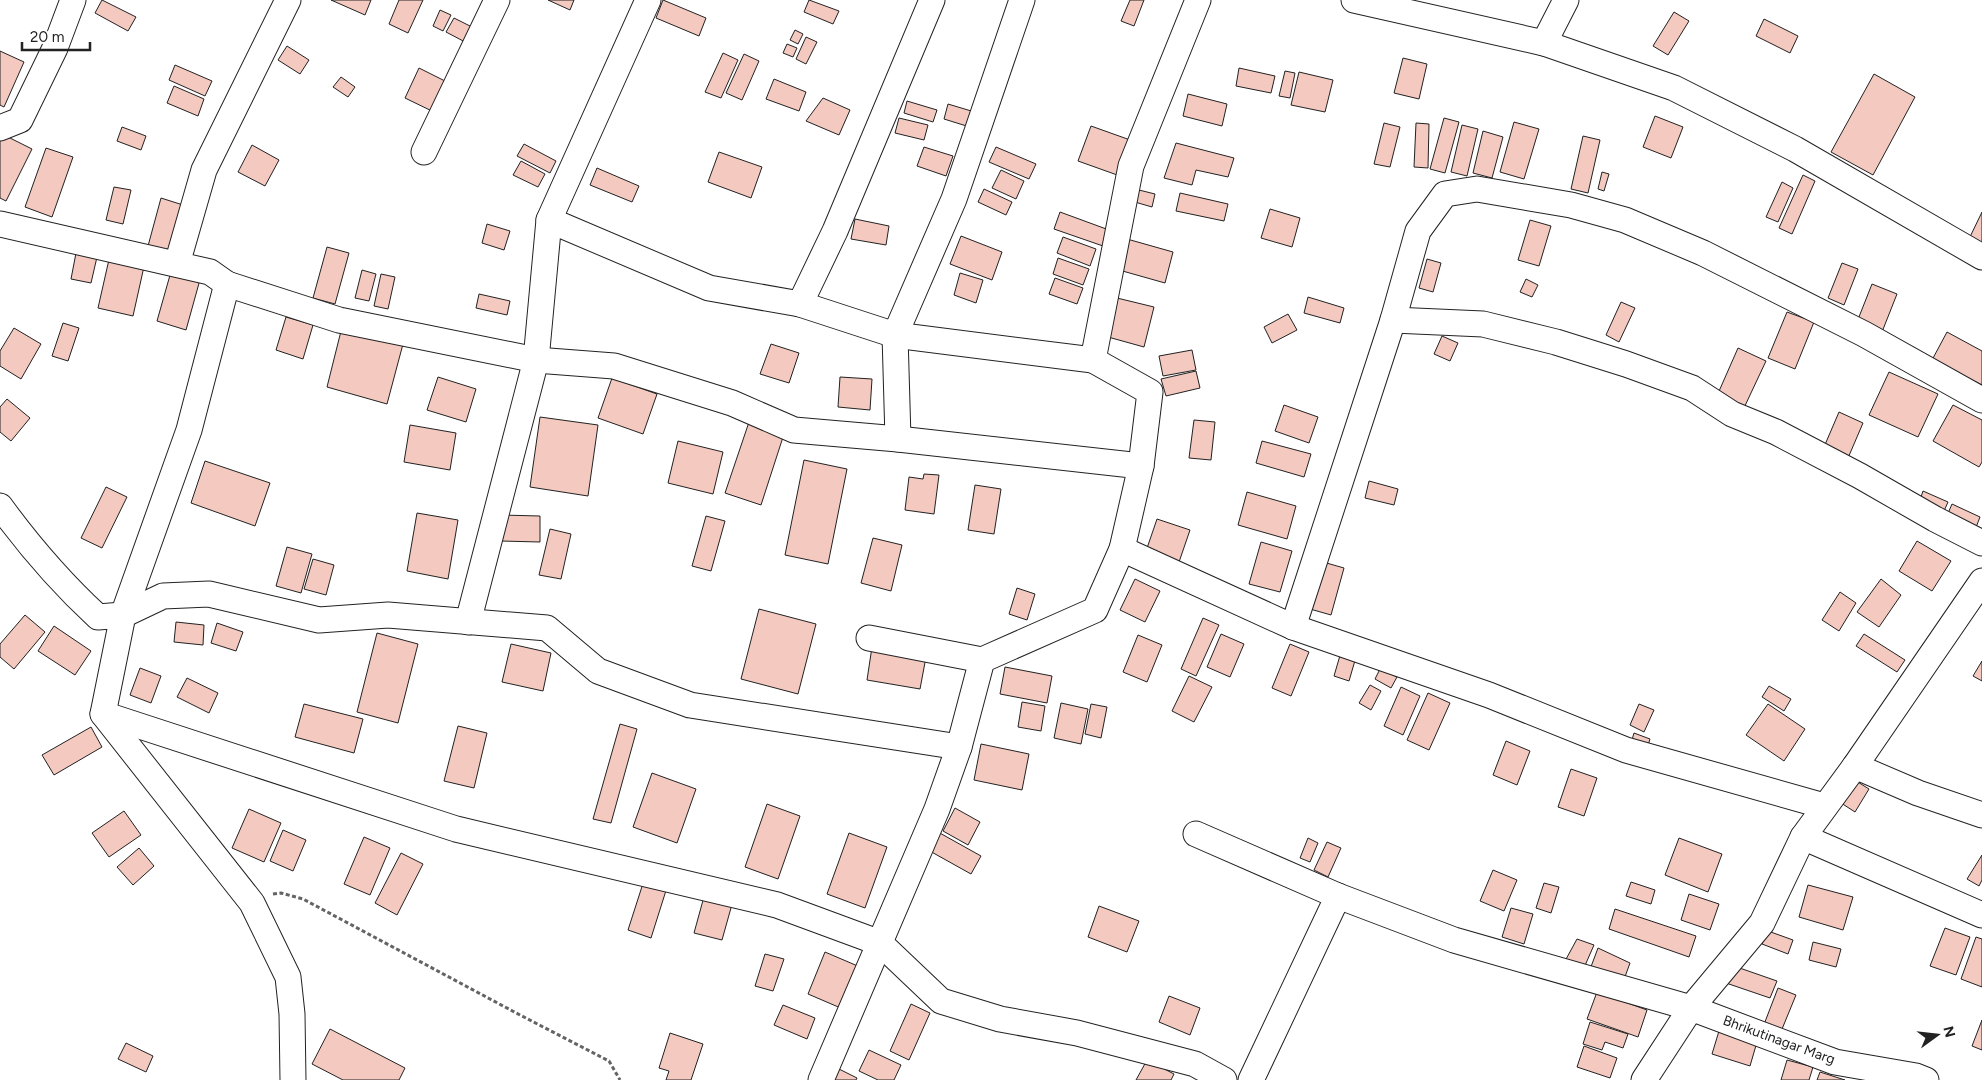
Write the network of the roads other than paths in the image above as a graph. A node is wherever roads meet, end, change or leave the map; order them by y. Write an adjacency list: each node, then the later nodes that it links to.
1 (73, 0): 11 (street)
2 (288, 0): 16 (street)
3 (497, 0): 12 (street)
4 (648, 0): 13 (street)
5 (932, 0): 18 (street)
6 (1022, 0): 20 (street)
7 (1198, 0): 22 (street)
8 (1354, 0): 10 (street)
9 (1566, 0): 10 (street)
10 (1544, 43): 15 (street)
11 (0, 128)
12 (424, 152)
13 (549, 220): 18 (street); 21 (street)
14 (0, 224): 16 (street)
15 (1982, 257)
16 (177, 264): 17 (street)
17 (227, 284): 21 (street); 30 (street)
18 (800, 304): 20 (street)
19 (1393, 320): 23 (street); 27 (street); 32 (street)
20 (895, 335): 22 (street); 24 (street)
21 (536, 360): 24 (street); 31 (street)
22 (1093, 360): 25 (street)
23 (1982, 400)
24 (898, 438): 25 (street)
25 (1141, 466): 28 (street)
26 (0, 506): 30 (street)
27 (1982, 543)
28 (1122, 549): 32 (street); 34 (street)
29 (1979, 591): 37 (street)
30 (123, 615): 31 (street); 35 (street)
31 (468, 622): 36 (street)
32 (1293, 626): 38 (street)
33 (869, 638): 34 (street)
34 (982, 660): 36 (street)
35 (104, 714): 44 (street); 46 (street)
36 (959, 747): 44 (street)
37 (1855, 766): 38 (street); 39 (street)
38 (1824, 806): 41 (street)
39 (1982, 815)
40 (1196, 834): 42 (street, Bhrikutinagar Marg)
41 (1803, 837): 43 (street); 45 (street)
42 (1338, 896): 45 (street, Bhrikutinagar Marg); 49 (street)
43 (1982, 915)
44 (880, 943): 47 (street); 48 (street)
45 (1691, 1008): 50 (street); 51 (street, Bhrikutinagar Marg)
46 (293, 1080)
47 (822, 1080)
48 (1224, 1080)
49 (1251, 1080)
50 (1644, 1080)
51 (1926, 1080)

